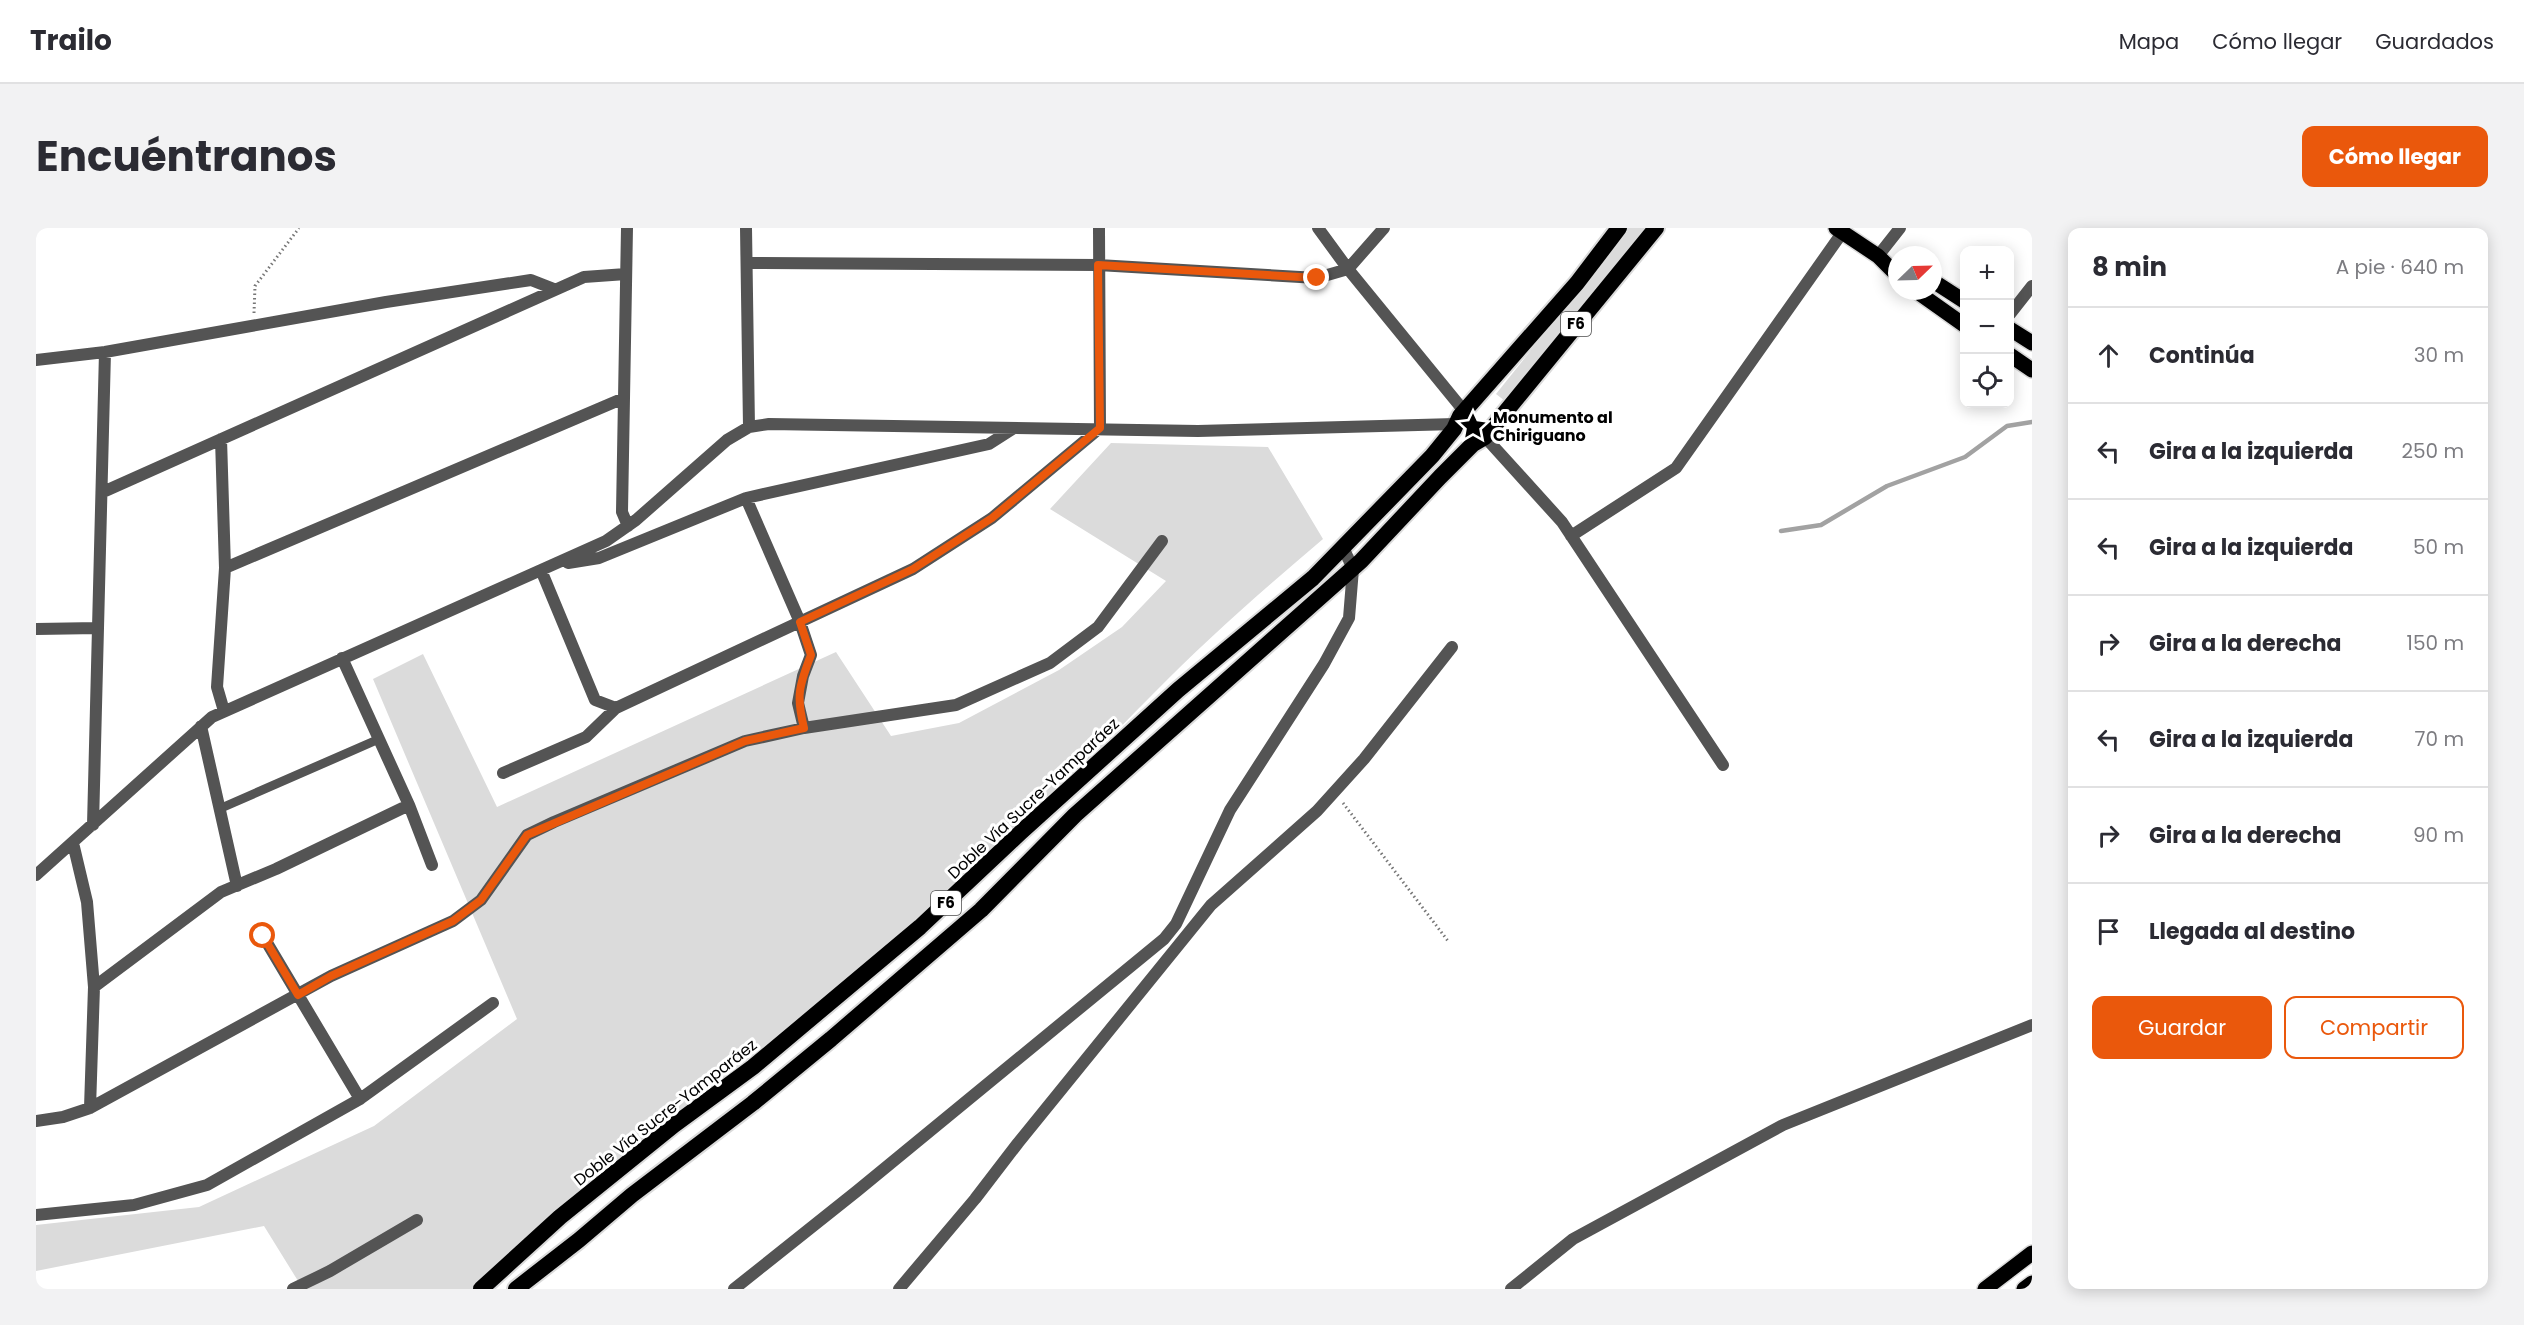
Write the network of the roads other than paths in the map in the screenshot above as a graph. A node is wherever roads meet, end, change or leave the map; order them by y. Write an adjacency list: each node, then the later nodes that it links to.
1 (627, 228): 16 (street)
2 (746, 228): 12 (street)
3 (1100, 228): 13 (street)
4 (1318, 228): 15 (street)
5 (1384, 228): 15 (street)
6 (1619, 228): 31 (highway, Doble Vía Sucre-Yamparáez / F6)
7 (1656, 228): 32 (highway, F6)
8 (1900, 228): 10 (street)
9 (1839, 230): 10 (main road); 41 (street)
10 (1878, 256): 11 (main road); 14 (main road)
11 (1888, 260)
12 (747, 263): 13 (street); 33 (street)
13 (1098, 265): 15 (street); 35 (street)
14 (1888, 266)
15 (1348, 269): 31 (street)
16 (626, 274): 19 (street); 30 (street)
17 (2032, 286): 22 (street)
18 (1942, 287): 21 (main road)
19 (554, 289): 26 (street); 36 (street)
20 (1929, 300): 23 (main road)
21 (1963, 300)
22 (2014, 309)
23 (1960, 322)
24 (2014, 332): 25 (main road)
25 (2032, 343)
26 (105, 352): 28 (street); 38 (street)
27 (2014, 358): 29 (main road)
28 (36, 360)
29 (2032, 370)
30 (624, 398): 40 (street); 44 (street)
31 (1462, 417): 32 (highway); 35 (street); 37 (highway); 43 (highway, Doble Vía Sucre-Yamparáez / F6)
32 (1496, 421): 37 (highway, F6)
33 (749, 427): 34 (street); 40 (street)
34 (1015, 427): 35 (street); 39 (street)
35 (1100, 428): 47 (street)
36 (221, 439): 38 (street); 44 (street)
37 (1479, 440): 41 (street); 46 (highway, F6)
38 (103, 492): 49 (street)
39 (746, 498): 45 (street); 47 (street)
40 (628, 526): 45 (street)
41 (1571, 536): 57 (street)
42 (1161, 541): 55 (street)
43 (1344, 548): 46 (street); 81 (highway, Doble Vía Sucre-Yamparáez / F6)
44 (225, 568): 53 (street)
45 (546, 568): 51 (street); 52 (street)
46 (1353, 568): 66 (street); 82 (highway, F6)
47 (800, 622): 52 (street); 55 (street)
48 (36, 628): 49 (street)
49 (98, 628): 61 (street)
50 (1452, 648): 68 (street)
51 (342, 658): 53 (street); 56 (street)
52 (616, 708): 58 (street)
53 (224, 711): 54 (street)
54 (201, 726): 60 (street); 61 (street)
55 (804, 728): 70 (street)
56 (379, 739): 59 (street); 60 (lane)
57 (1723, 765)
58 (503, 773)
59 (409, 805): 63 (street); 65 (street)
60 (219, 809): 65 (street)
61 (93, 825): 62 (street)
62 (73, 843): 64 (street); 69 (street)
63 (432, 865)
64 (36, 875)
65 (237, 885): 69 (street)
66 (1176, 924): 68 (street); 83 (street)
67 (263, 936): 70 (street)
68 (1185, 938): 84 (street)
69 (94, 987): 74 (street)
70 (298, 995): 73 (street); 74 (street)
71 (494, 1003): 73 (street)
72 (2032, 1025): 85 (street)
73 (360, 1099): 76 (street)
74 (90, 1108): 75 (street)
75 (36, 1121)
76 (36, 1215)
77 (417, 1220): 80 (street)
78 (2032, 1253): 86 (main road)
79 (2032, 1283): 87 (main road)
80 (294, 1289)
81 (482, 1289)
82 (516, 1289)
83 (734, 1289)
84 (899, 1289)
85 (1511, 1289)
86 (1985, 1289)
87 (2024, 1289)

